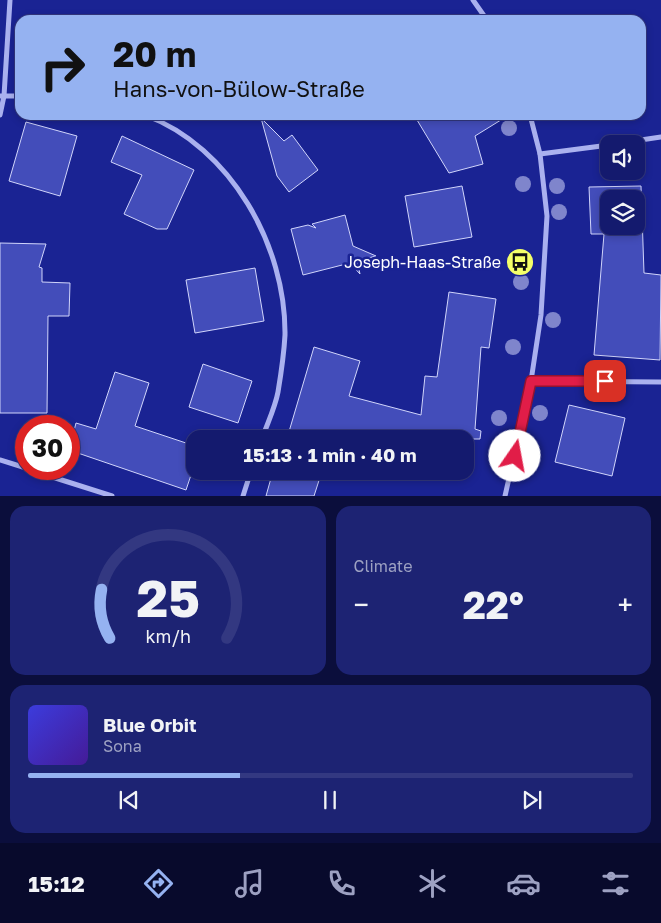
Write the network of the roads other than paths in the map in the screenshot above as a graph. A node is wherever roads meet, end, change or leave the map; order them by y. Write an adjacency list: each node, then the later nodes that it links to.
1 (10, 0): 4 (street)
2 (473, 0): 3 (street)
3 (483, 15)
4 (2, 96): 5 (street); 6 (street)
5 (15, 96)
6 (0, 115)
7 (158, 120): 15 (street)
8 (531, 120): 12 (street)
9 (661, 138): 10 (street)
10 (645, 140)
11 (600, 145): 12 (street)
12 (540, 154): 13 (street)
13 (531, 381): 14 (street); 22 (street)
14 (661, 382)
15 (265, 430)
16 (0, 460): 17 (street)
17 (15, 465)
18 (62, 480): 20 (street)
19 (248, 480): 21 (street)
20 (112, 496)
21 (243, 496)
22 (505, 496)

